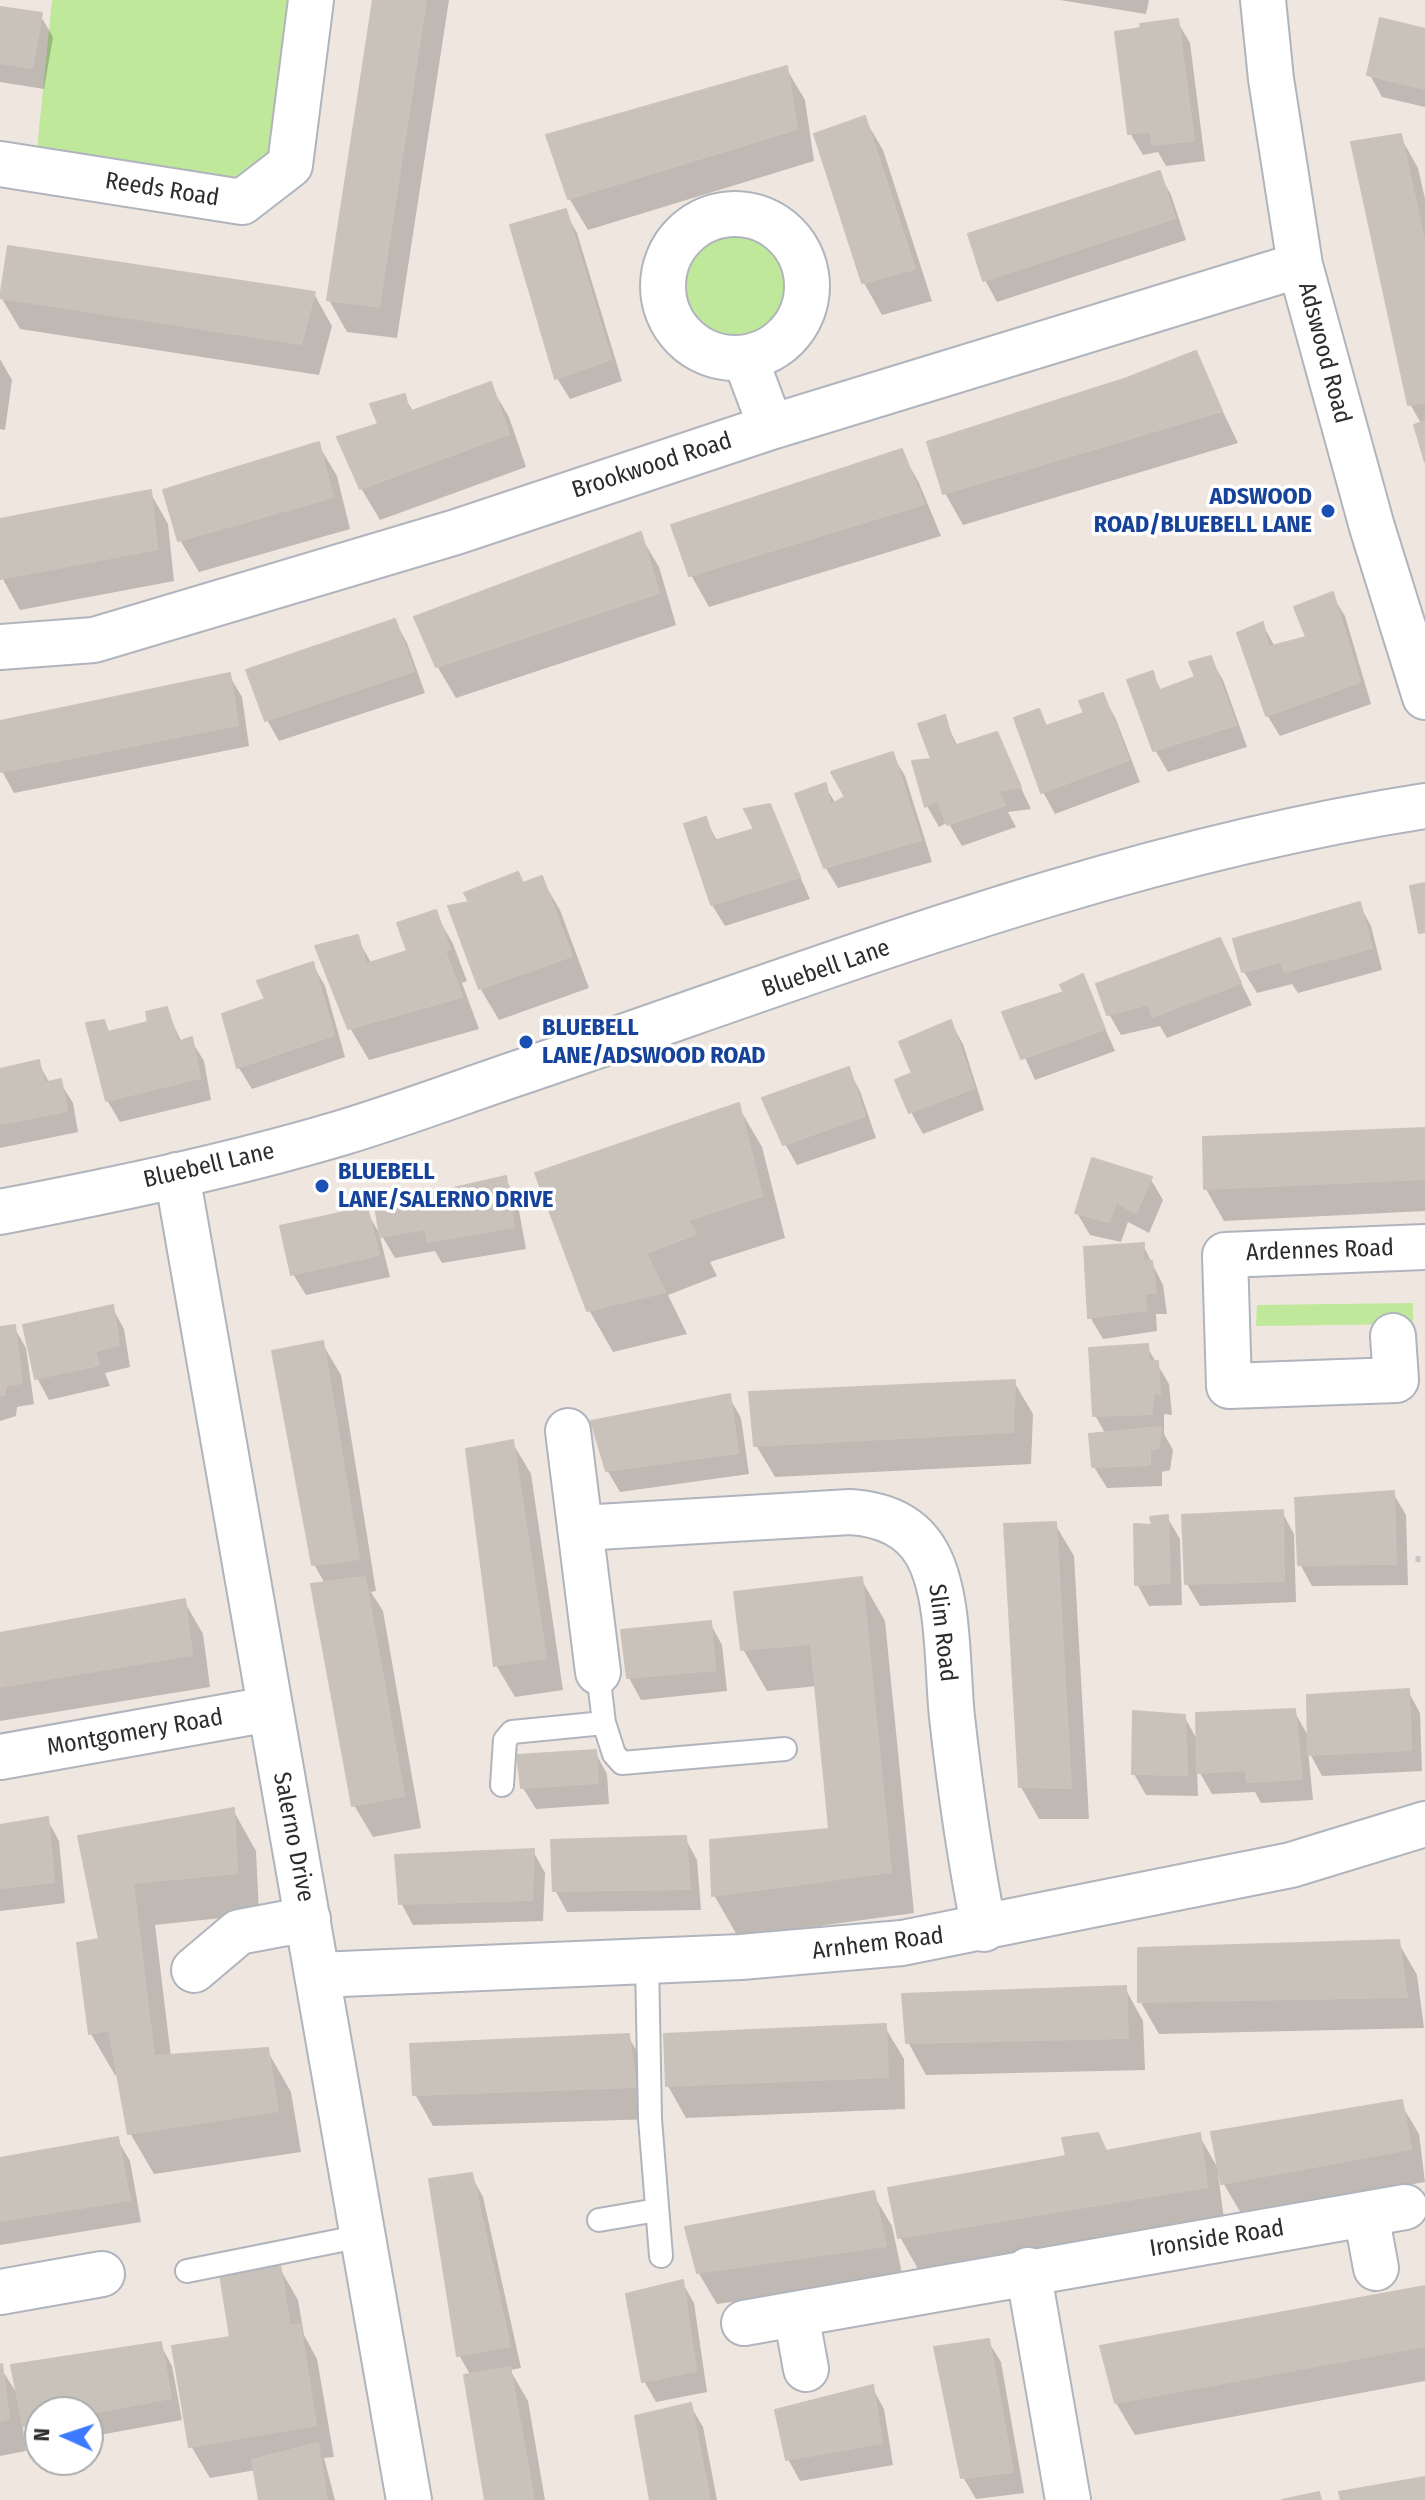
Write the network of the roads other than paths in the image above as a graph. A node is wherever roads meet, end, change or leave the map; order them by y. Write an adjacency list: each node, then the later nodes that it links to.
1 (311, 0): 3 (street, Reeds Road)
2 (1263, 0): 4 (street, Adswood Road)
3 (0, 164)
4 (1300, 265): 6 (street, Brookwood Road); 8 (street, Adswood Road)
5 (745, 358): 6 (street)
6 (771, 427): 7 (street, Brookwood Road)
7 (0, 647)
8 (1425, 697)
9 (1425, 806): 10 (street, Bluebell Lane)
10 (177, 1175): 11 (street, Bluebell Lane); 17 (street, Salerno Drive)
11 (0, 1212)
12 (1425, 1247): 13 (street, Ardennes Road)
13 (1393, 1336)
14 (568, 1431): 15 (street)
15 (581, 1528): 16 (street); 24 (street, Slim Road)
16 (598, 1672): 18 (lane)
17 (269, 1709): 20 (street, Montgomery Road); 23 (street, Salerno Drive)
18 (604, 1723): 19 (lane); 21 (lane)
19 (785, 1749)
20 (0, 1757)
21 (502, 1785)
22 (1423, 1834): 24 (street, Arnhem Road)
23 (308, 1919): 26 (street); 27 (street, Salerno Drive)
24 (984, 1929): 25 (street, Arnhem Road)
25 (647, 1961): 27 (street, Arnhem Road); 28 (lane)
26 (194, 1970)
27 (318, 1975): 30 (street, Salerno Drive)
28 (657, 2210): 29 (lane); 31 (lane)
29 (599, 2220)
30 (362, 2236): 34 (lane); 40 (street, Salerno Drive)
31 (661, 2256)
32 (1376, 2268): 33 (street, Ironside Road)
33 (1028, 2270): 37 (street, Ironside Road); 41 (street)
34 (187, 2271)
35 (102, 2274): 36 (street)
36 (0, 2292)
37 (796, 2314): 38 (street, Ironside Road); 39 (street)
38 (744, 2323)
39 (806, 2369)
40 (409, 2500)
41 (1068, 2500)

